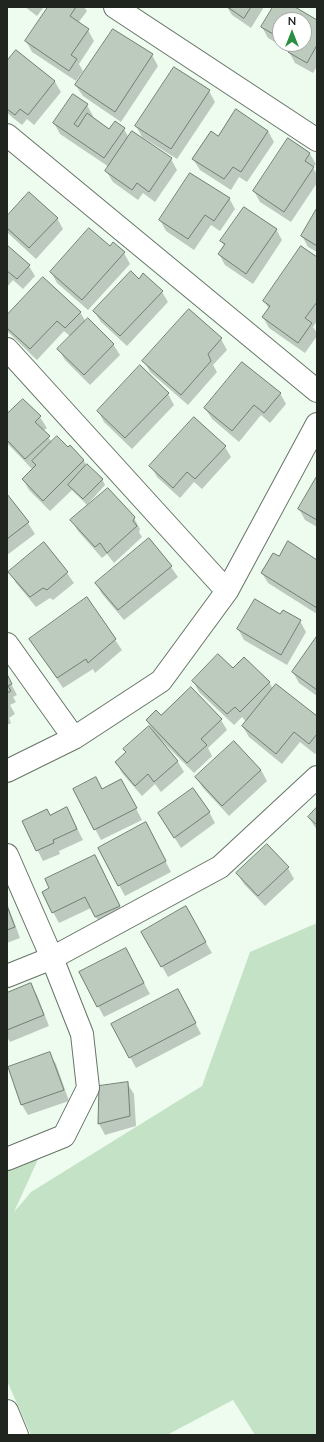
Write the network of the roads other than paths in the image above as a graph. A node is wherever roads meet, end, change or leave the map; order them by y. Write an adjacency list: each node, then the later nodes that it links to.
1 (115, 7): 3 (street)
2 (7, 135): 5 (street)
3 (317, 140)
4 (7, 349): 7 (street)
5 (317, 391)
6 (317, 424): 7 (street)
7 (227, 591): 9 (street)
8 (7, 644): 9 (street)
9 (74, 738): 10 (street)
10 (7, 771)
11 (317, 776): 13 (street)
12 (7, 855): 13 (street)
13 (52, 958): 14 (street); 15 (street)
14 (7, 976)
15 (7, 1159)
16 (7, 1411): 17 (street)
17 (17, 1435)

